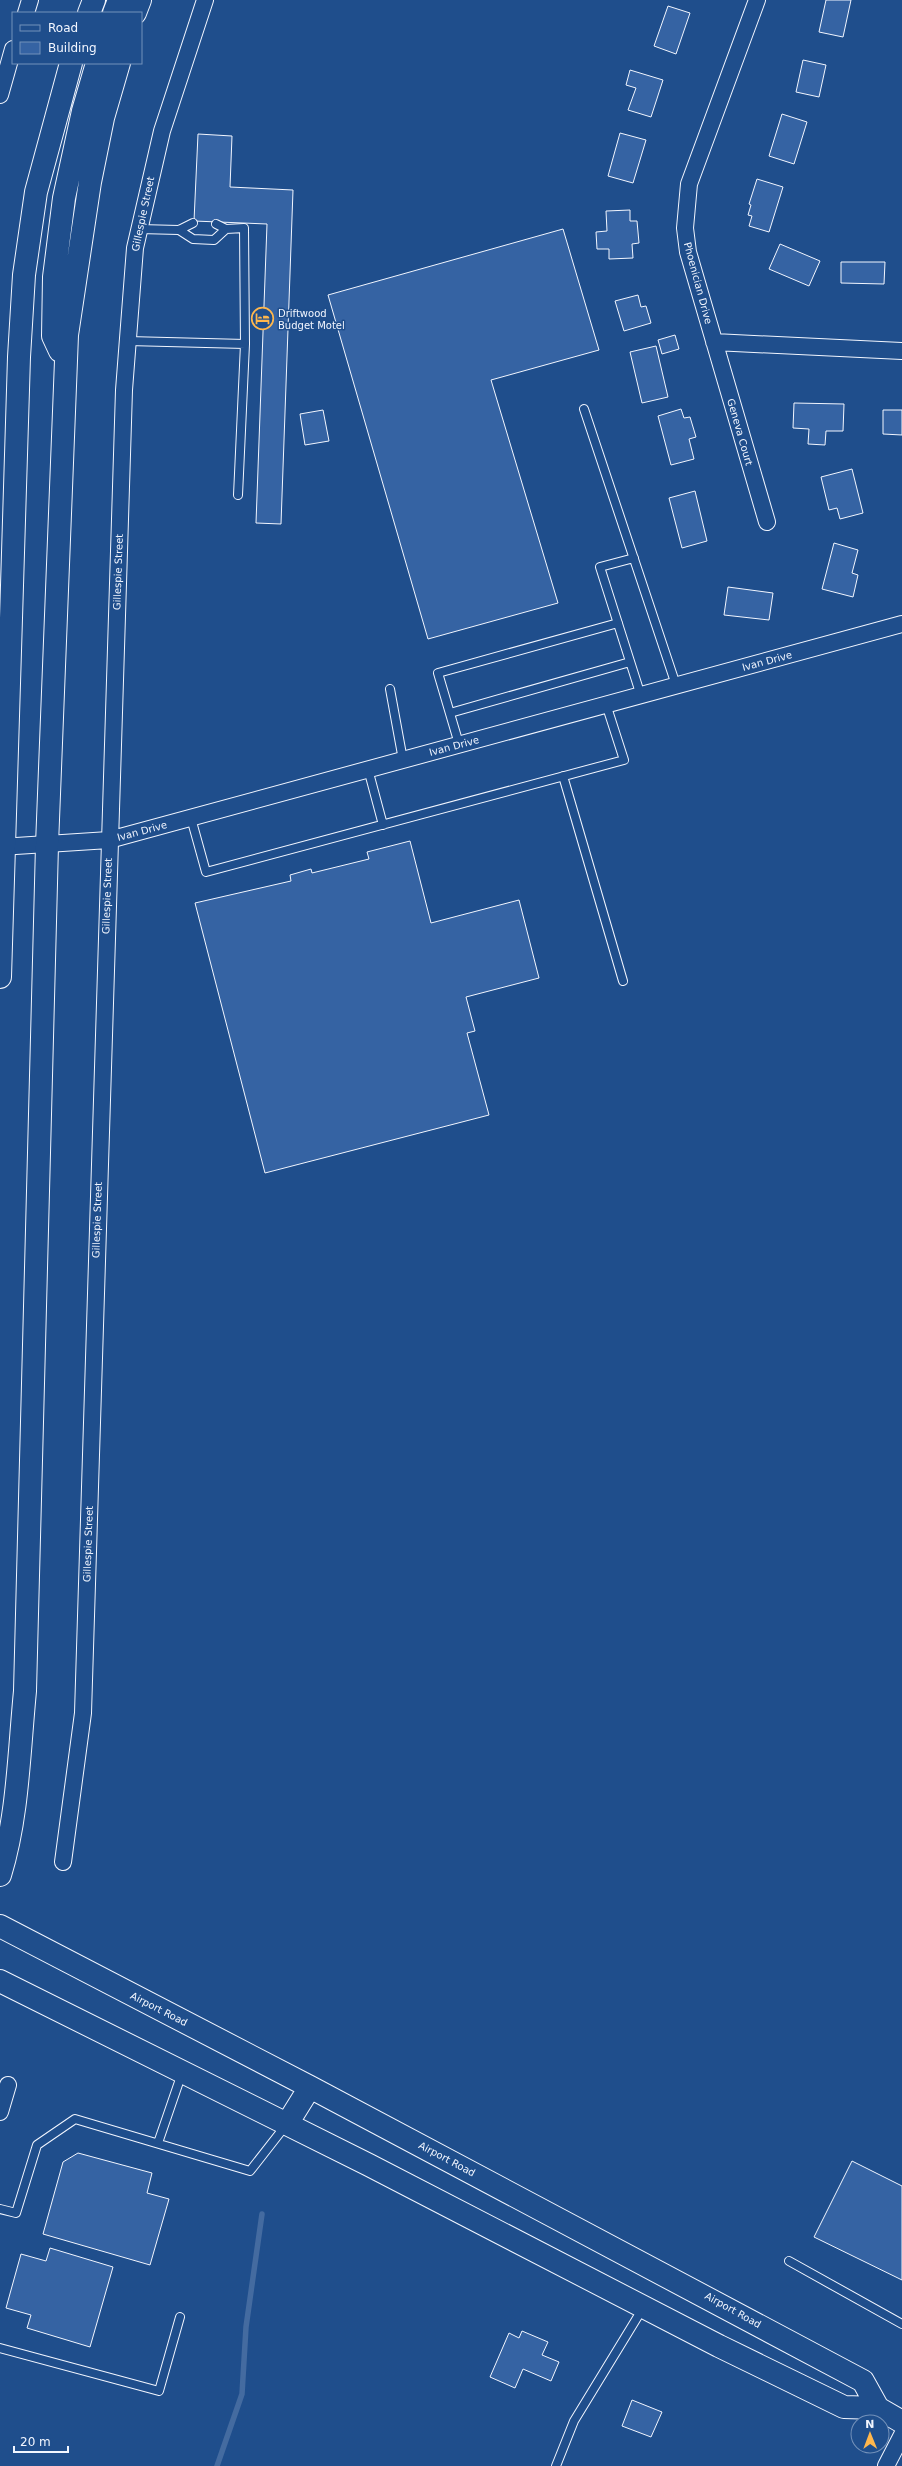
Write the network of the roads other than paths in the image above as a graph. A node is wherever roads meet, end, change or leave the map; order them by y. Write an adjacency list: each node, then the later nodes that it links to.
1 (30, 0): 7 (street)
2 (94, 0): 8 (main road)
3 (119, 0): 9 (main road)
4 (140, 0): 10 (main road)
5 (206, 0): 18 (street, Gillespie Street)
6 (757, 0): 22 (street, Phoenician Drive)
7 (26, 12)
8 (89, 12)
9 (114, 12)
10 (135, 12)
11 (12, 53): 15 (street)
12 (71, 64): 46 (main road)
13 (97, 64): 25 (main road)
14 (119, 64): 25 (main road)
15 (0, 95)
16 (192, 223): 20 (lane)
17 (216, 224): 19 (lane)
18 (139, 228): 20 (lane); 21 (street, Gillespie Street)
19 (226, 229): 20 (lane); 23 (lane)
20 (179, 230)
21 (128, 341): 23 (lane); 44 (street, Gillespie Street)
22 (714, 342): 24 (street); 28 (street, Geneva Court)
23 (245, 344): 27 (lane)
24 (902, 351)
25 (66, 365): 45 (main road)
26 (584, 409): 29 (lane)
27 (238, 495)
28 (766, 522)
29 (634, 558): 30 (lane); 33 (lane)
30 (618, 623): 32 (lane); 37 (lane)
31 (902, 624): 33 (street, Ivan Drive)
32 (630, 662): 35 (lane); 37 (lane)
33 (676, 685): 35 (street, Ivan Drive)
34 (390, 688): 39 (lane)
35 (641, 696): 36 (street, Ivan Drive)
36 (606, 704): 38 (street, Ivan Drive); 41 (lane)
37 (450, 713): 38 (lane)
38 (460, 744): 39 (street, Ivan Drive)
39 (403, 760): 40 (street, Ivan Drive)
40 (368, 770): 42 (street, Ivan Drive); 43 (lane)
41 (563, 776): 43 (lane); 48 (lane)
42 (191, 818): 43 (lane); 44 (street, Ivan Drive)
43 (383, 825)
44 (109, 840): 45 (street, Ivan Drive); 49 (street, Gillespie Street)
45 (47, 845): 46 (street, Ivan Drive); 50 (main road)
46 (1, 849): 47 (main road)
47 (0, 977)
48 (623, 981)
49 (63, 1862)
50 (0, 1875)
51 (0, 1926): 55 (main road, Airport Road)
52 (0, 1981): 53 (main road)
53 (182, 2072): 57 (main road); 58 (lane)
54 (8, 2085): 56 (street)
55 (310, 2087): 57 (main road); 65 (main road, Airport Road)
56 (0, 2112)
57 (287, 2124): 58 (lane); 61 (main road)
58 (158, 2143): 59 (lane)
59 (0, 2209)
60 (789, 2261): 63 (lane)
61 (643, 2307): 65 (main road); 68 (lane)
62 (180, 2317): 64 (lane)
63 (902, 2324)
64 (0, 2348)
65 (878, 2408): 66 (main road)
66 (902, 2422)
67 (902, 2435): 69 (street)
68 (556, 2466)
69 (886, 2466)

